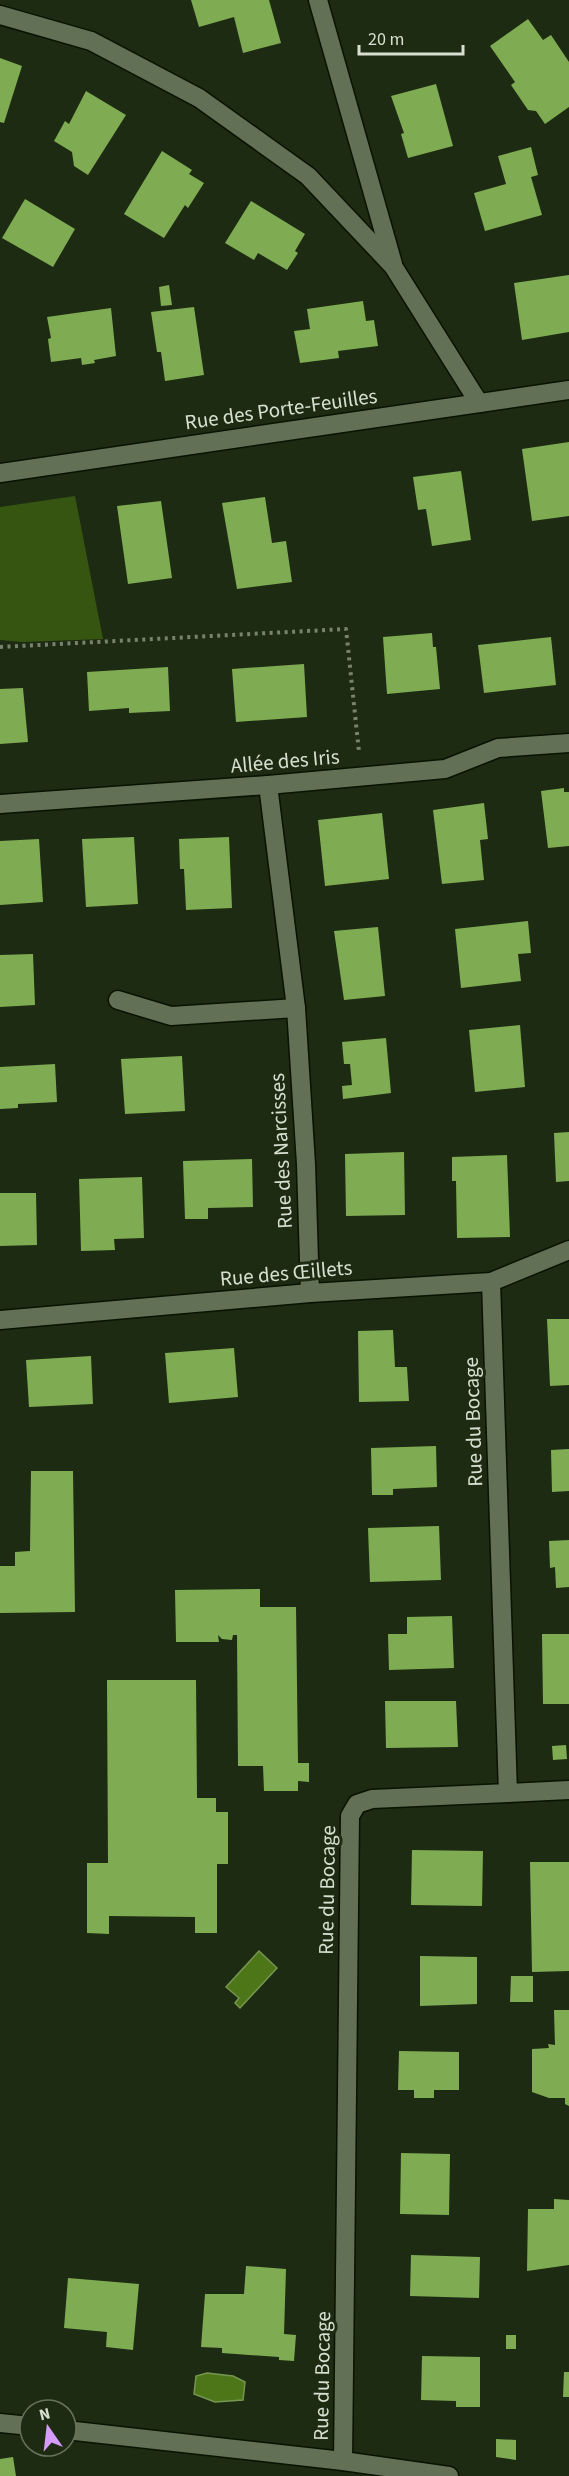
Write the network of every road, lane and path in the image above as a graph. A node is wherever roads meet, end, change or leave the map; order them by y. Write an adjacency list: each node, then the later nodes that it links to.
1 (318, 0): 3 (street)
2 (0, 15): 3 (street)
3 (393, 266): 5 (street)
4 (569, 390): 5 (street, Rue des Porte-Feuilles)
5 (479, 403): 6 (street, Rue des Porte-Feuilles)
6 (0, 473)
7 (0, 647): 9 (path)
8 (569, 743): 9 (street, Allée des Iris)
9 (361, 776): 10 (street, Allée des Iris)
10 (268, 785): 11 (street, Allée des Iris); 13 (street, Rue des Narcisses)
11 (0, 804)
12 (118, 999): 13 (street)
13 (296, 1008): 16 (street, Rue des Narcisses)
14 (569, 1250): 15 (street, Rue des Œillets)
15 (490, 1282): 16 (street, Rue des Œillets); 19 (street, Rue du Bocage)
16 (310, 1293): 17 (street, Rue des Œillets)
17 (0, 1320)
18 (569, 1790): 19 (street)
19 (508, 1793): 23 (street, Rue du Bocage)
20 (0, 2422): 21 (street)
21 (18, 2424)
22 (78, 2431): 23 (street)
23 (344, 2462): 24 (street)
24 (449, 2476)

